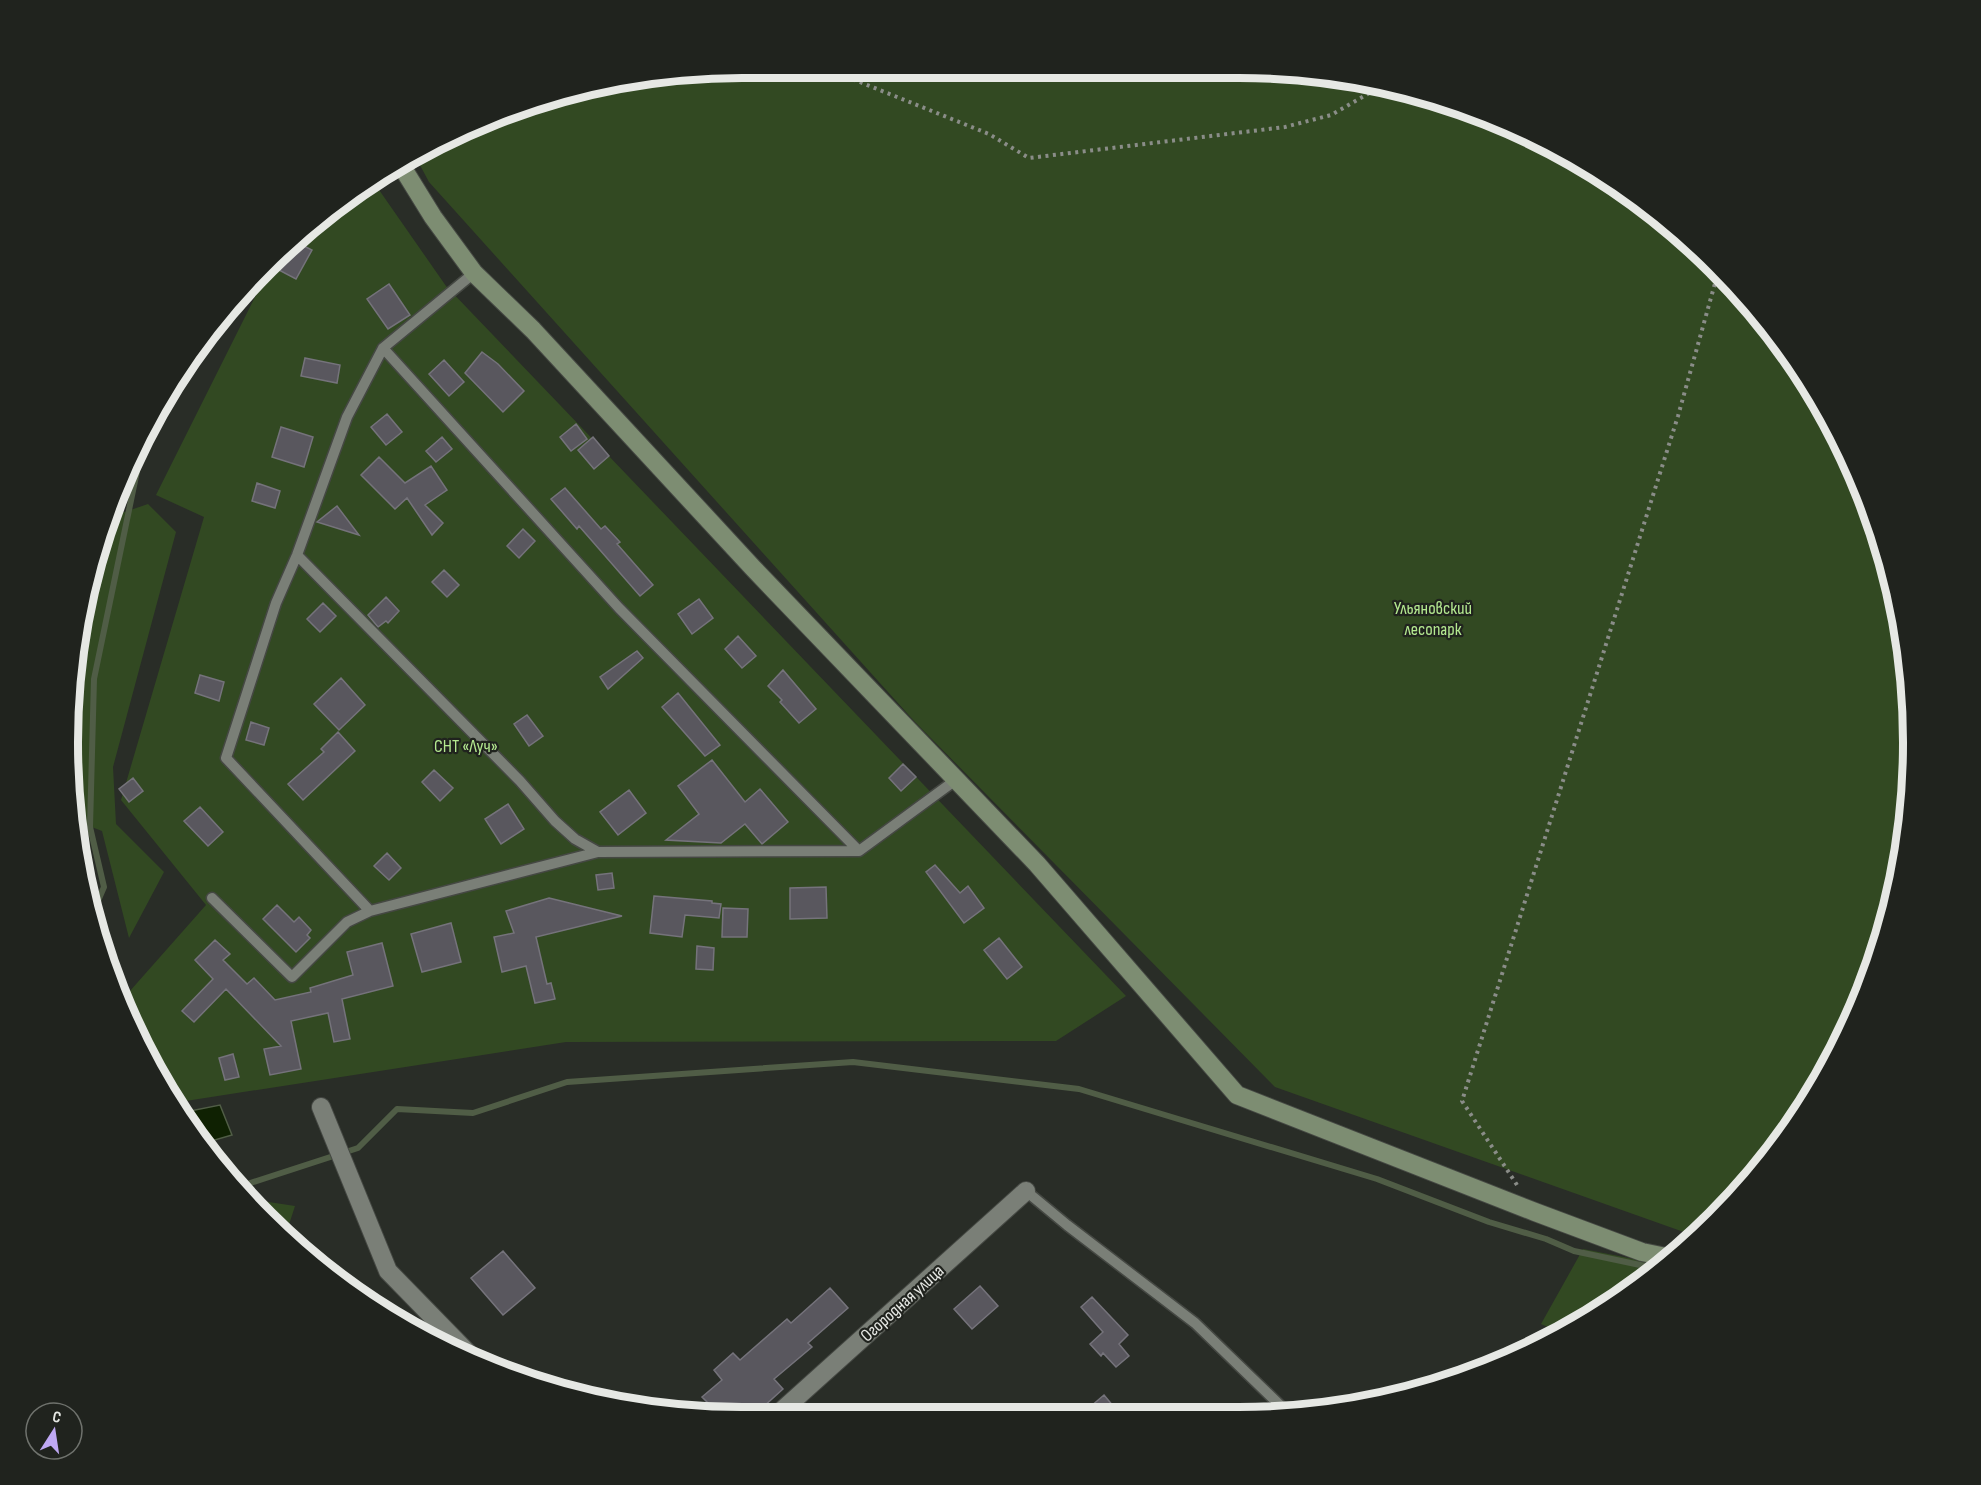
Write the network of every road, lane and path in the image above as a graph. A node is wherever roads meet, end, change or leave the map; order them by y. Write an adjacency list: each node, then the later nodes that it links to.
1 (850, 78): 2 (path)
2 (1372, 92)
3 (404, 171): 4 (street)
4 (474, 273): 6 (lane); 8 (street)
5 (1716, 281): 15 (path)
6 (383, 348): 7 (lane); 9 (lane)
7 (297, 555): 10 (lane); 12 (lane)
8 (957, 779): 9 (lane); 15 (street)
9 (859, 851): 10 (lane)
10 (598, 852): 12 (lane)
11 (212, 898): 12 (lane)
12 (370, 911)
13 (321, 1107): 17 (street)
14 (1026, 1191): 18 (lane); 19 (street, Огородная улица)
15 (1535, 1212): 16 (street)
16 (1660, 1256)
17 (457, 1342)
18 (1281, 1406)
19 (787, 1407)

